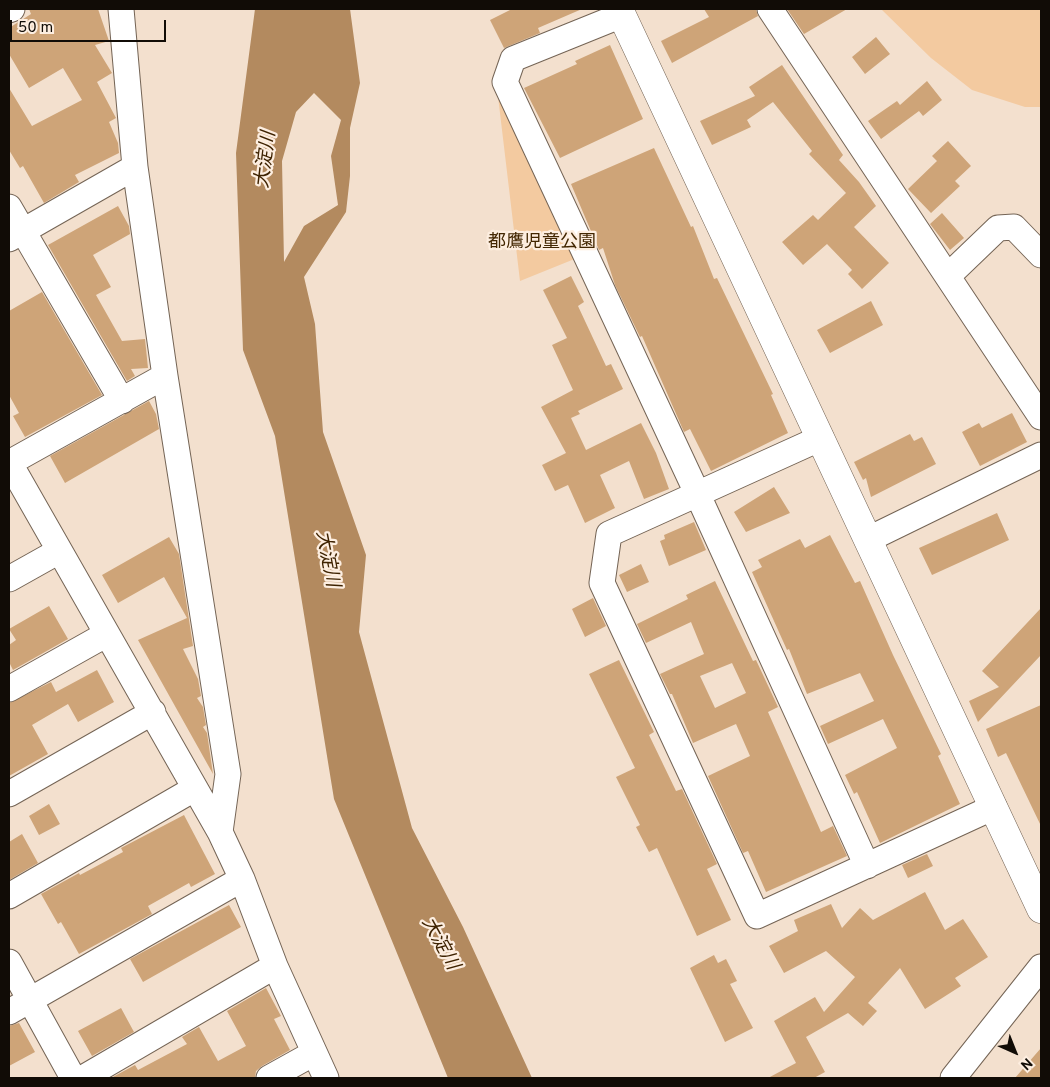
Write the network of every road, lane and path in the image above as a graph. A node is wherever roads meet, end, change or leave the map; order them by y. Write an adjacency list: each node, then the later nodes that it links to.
1 (121, 9): 4 (street)
2 (770, 9): 8 (street)
3 (620, 12): 12 (street); 15 (street)
4 (135, 167): 6 (street); 9 (street)
5 (9, 207): 6 (street)
6 (16, 236): 10 (street)
7 (1041, 255): 8 (street)
8 (948, 276): 11 (street)
9 (165, 376): 10 (street); 25 (street)
10 (122, 401): 14 (street)
11 (1041, 417)
12 (821, 438): 15 (street); 16 (street)
13 (1041, 454): 16 (street)
14 (9, 463): 17 (street)
15 (697, 493): 26 (street); 26 (street)
16 (869, 539): 24 (street)
17 (60, 551): 18 (street); 19 (street)
18 (9, 579)
19 (108, 634): 20 (street); 21 (street)
20 (9, 690)
21 (153, 712): 22 (street); 23 (street)
22 (194, 789): 25 (street); 28 (street)
23 (9, 794)
24 (994, 807): 26 (street); 29 (street)
25 (220, 832): 27 (street)
26 (867, 866)
27 (242, 879): 31 (street); 33 (street)
28 (9, 896)
29 (1041, 909)
30 (9, 962): 33 (street)
31 (275, 966): 34 (street); 36 (street)
32 (1039, 976): 39 (street)
33 (19, 1006): 35 (street)
34 (314, 1053): 37 (street); 38 (street)
35 (73, 1078)
36 (83, 1078)
37 (269, 1078)
38 (326, 1078)
39 (953, 1078)

